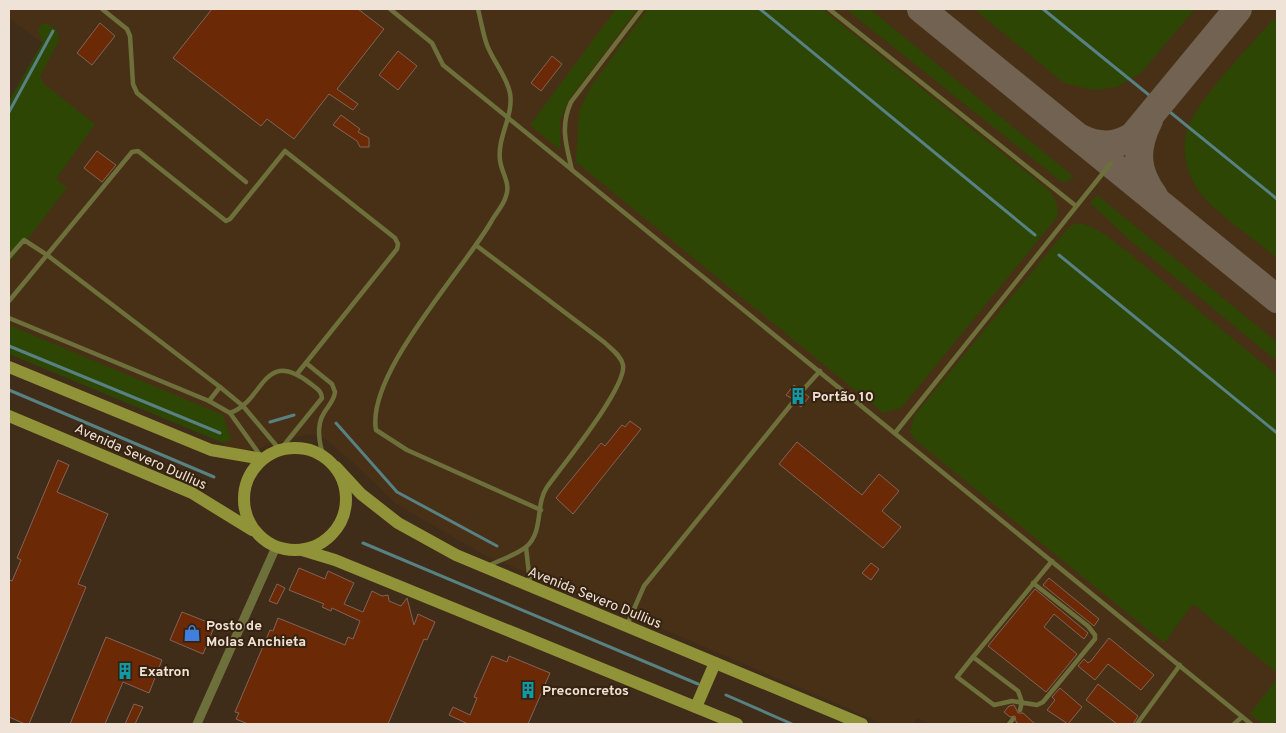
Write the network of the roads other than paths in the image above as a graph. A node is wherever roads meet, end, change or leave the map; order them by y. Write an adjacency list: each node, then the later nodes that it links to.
1 (102, 9): 9 (lane)
2 (390, 9): 6 (lane)
3 (478, 9): 6 (lane)
4 (642, 9): 8 (lane)
5 (829, 9): 10 (lane)
6 (508, 118): 8 (lane); 11 (lane)
7 (1111, 163): 10 (lane)
8 (572, 170): 18 (lane)
9 (246, 182)
10 (1076, 206): 27 (lane)
11 (477, 246): 32 (lane); 32 (lane)
12 (47, 255): 13 (lane); 14 (lane); 16 (lane); 20 (lane)
13 (9, 258)
14 (9, 301)
15 (9, 318): 22 (lane)
16 (306, 363): 19 (lane); 29 (lane)
17 (9, 367): 30 (main road)
18 (820, 371): 21 (lane); 27 (lane)
19 (297, 374): 24 (lane); 28 (lane)
20 (220, 387): 22 (lane); 24 (lane)
21 (802, 391)
22 (209, 401): 25 (lane)
23 (794, 401): 41 (lane)
24 (242, 406): 25 (lane); 28 (lane)
25 (230, 413): 30 (lane)
26 (9, 416): 33 (main road, Avenida Severo Dullius)
27 (895, 433): 37 (lane)
28 (280, 450): 29 (main road); 30 (main road)
29 (324, 457): 31 (main road)
30 (263, 459): 33 (main road)
31 (336, 468): 36 (main road); 38 (main road, Avenida Severo Dullius)
32 (541, 510): 35 (lane)
33 (257, 534): 34 (main road)
34 (276, 547): 36 (main road); 50 (street)
35 (526, 547): 38 (lane); 40 (lane)
36 (302, 550): 46 (main road)
37 (1052, 560): 39 (lane); 44 (lane)
38 (485, 568): 40 (main road, Avenida Severo Dullius)
39 (1033, 583): 42 (lane); 45 (lane)
40 (530, 586): 41 (main road, Avenida Severo Dullius)
41 (626, 626): 43 (main road, Avenida Severo Dullius)
42 (973, 657): 45 (lane); 45 (lane)
43 (715, 663): 46 (main road); 52 (main road, Avenida Severo Dullius)
44 (1180, 665): 48 (lane); 54 (lane)
45 (1022, 702): 47 (lane)
46 (696, 707): 51 (main road)
47 (1020, 710)
48 (1242, 717): 55 (lane); 56 (lane)
49 (1013, 719): 53 (lane)
50 (197, 724)
51 (738, 724)
52 (862, 724)
53 (1009, 724)
54 (1137, 724)
55 (1234, 724)
56 (1251, 724)

